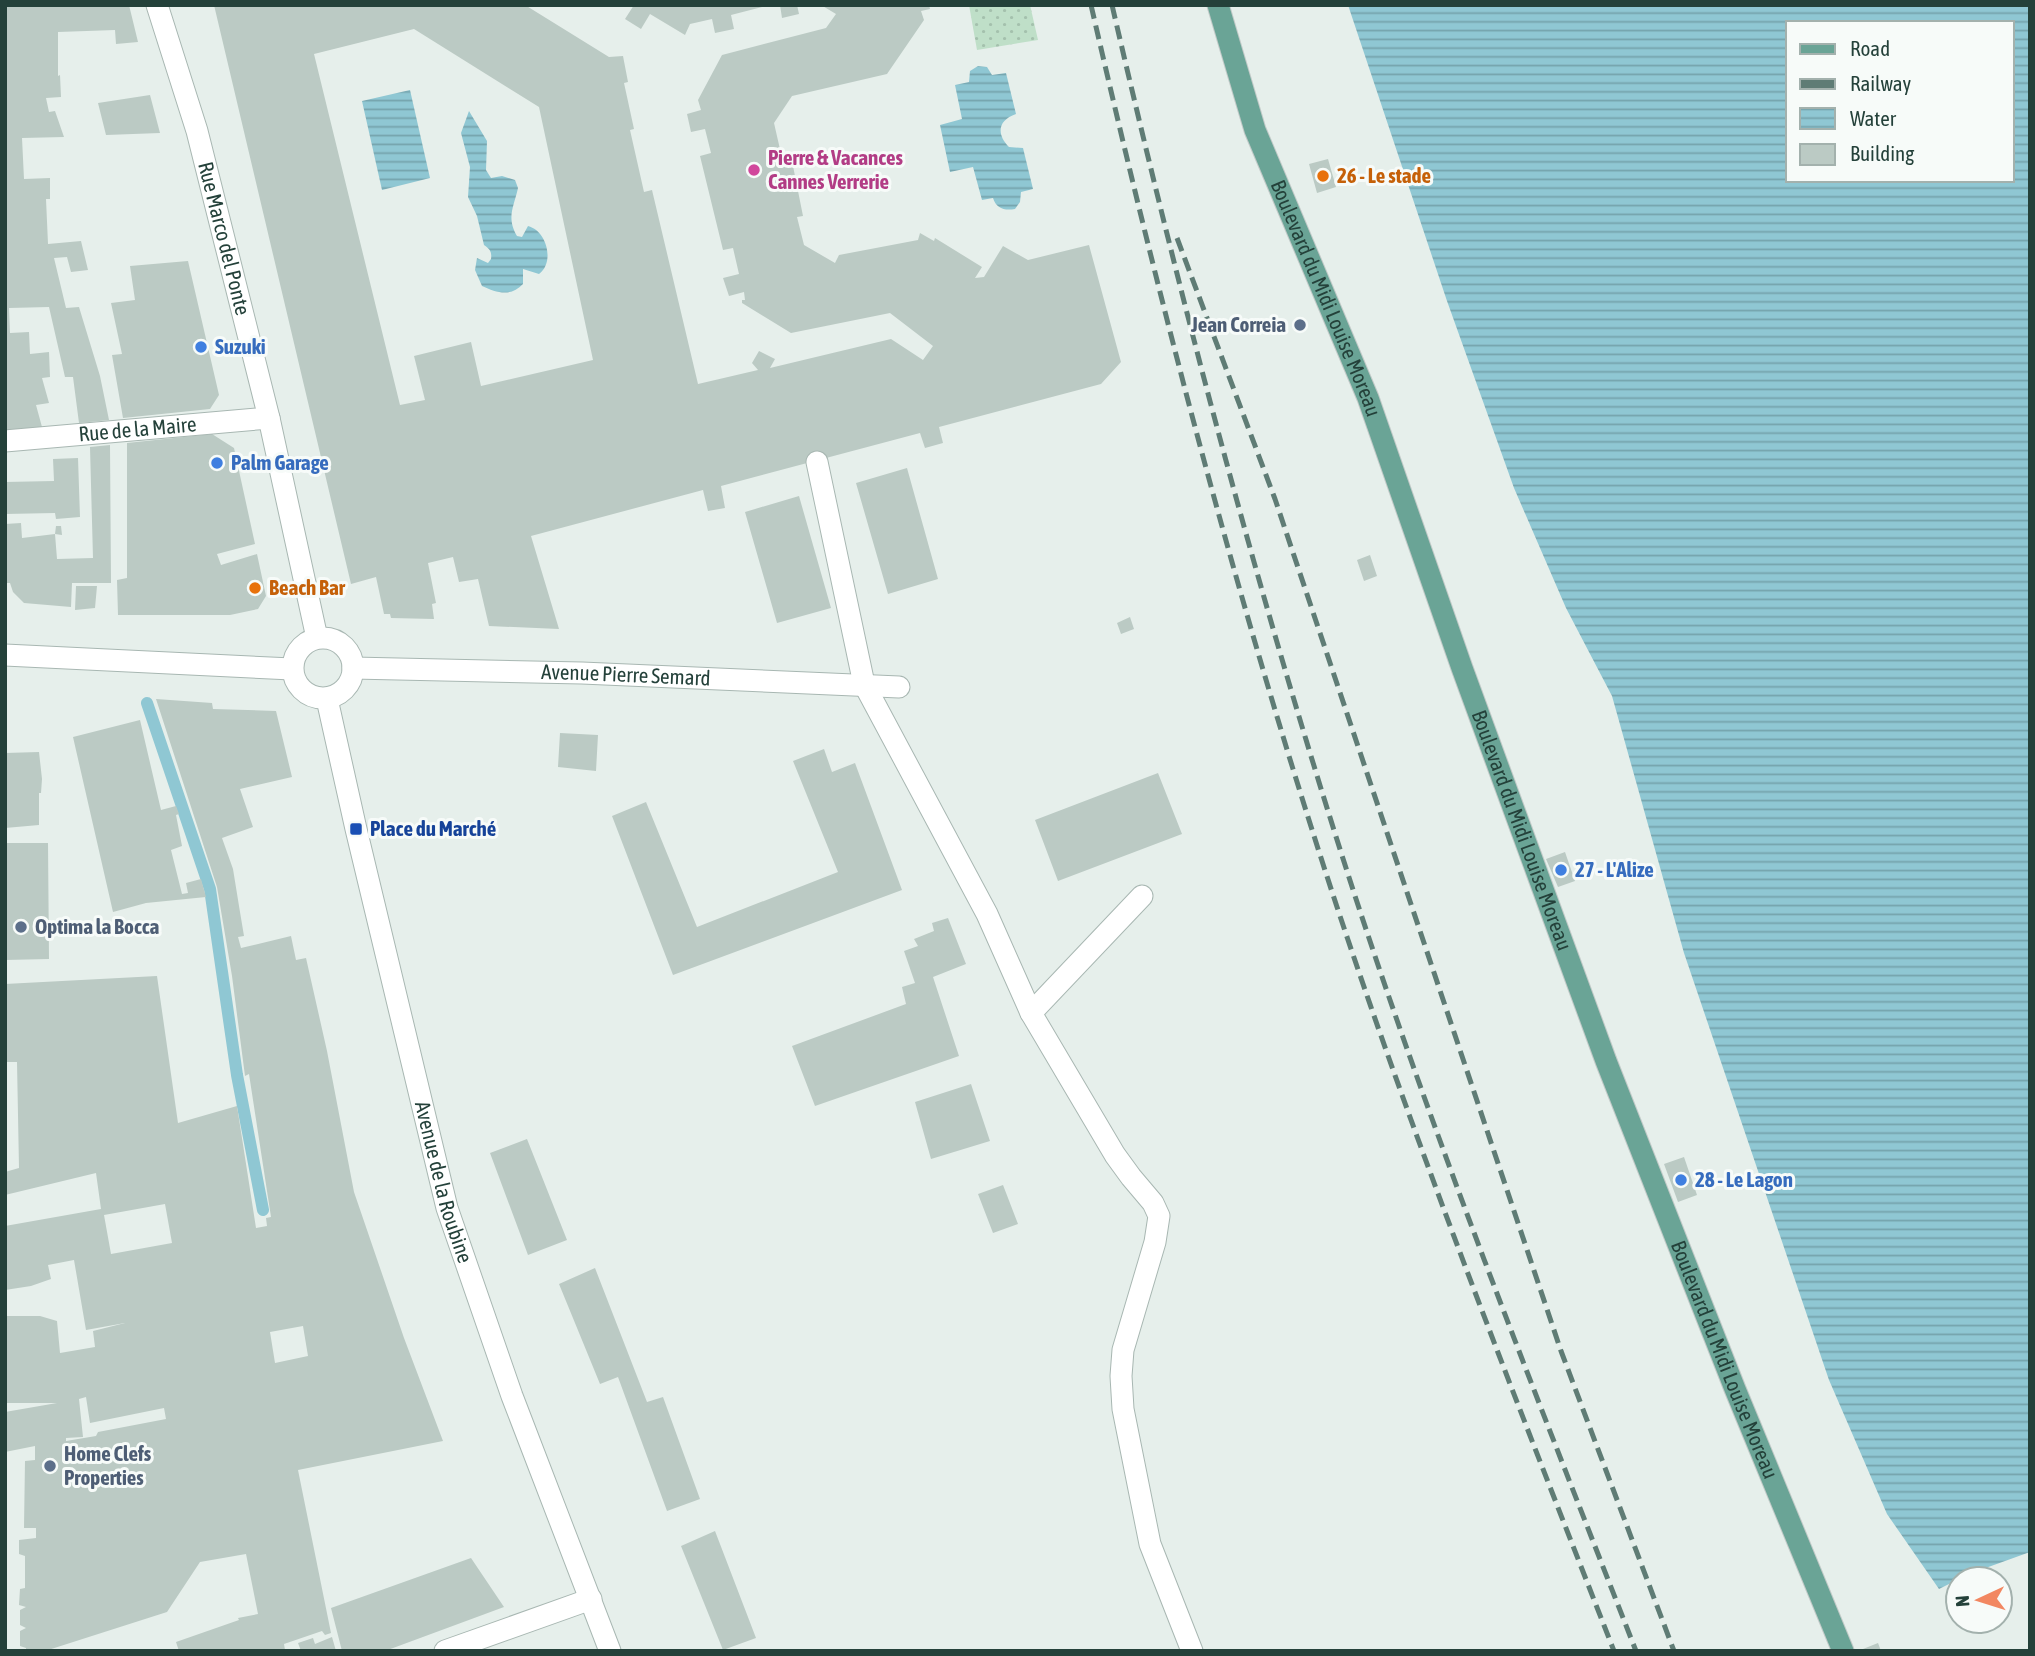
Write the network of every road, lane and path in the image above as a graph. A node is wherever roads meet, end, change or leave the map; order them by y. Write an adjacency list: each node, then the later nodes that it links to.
1 (156, 5): 3 (street, Rue Marco del Ponte)
2 (1218, 5): 19 (main road, Boulevard du Midi Louise Moreau)
3 (269, 418): 4 (street, Rue de la Maire); 6 (street, Rue Marco del Ponte)
4 (5, 441)
5 (817, 462): 10 (street)
6 (317, 638): 8 (street); 9 (street)
7 (5, 655): 8 (street)
8 (292, 668): 12 (street)
9 (353, 668): 10 (street, Avenue Pierre Semard); 12 (street)
10 (864, 684): 11 (street, Avenue Pierre Semard); 14 (street)
11 (900, 687)
12 (327, 699): 15 (street, Avenue de la Roubine)
13 (1142, 896): 14 (street)
14 (1031, 1013): 18 (street)
15 (592, 1599): 16 (street); 17 (street, Avenue de la Roubine)
16 (445, 1651)
17 (610, 1651)
18 (1192, 1651)
19 (1843, 1651)

